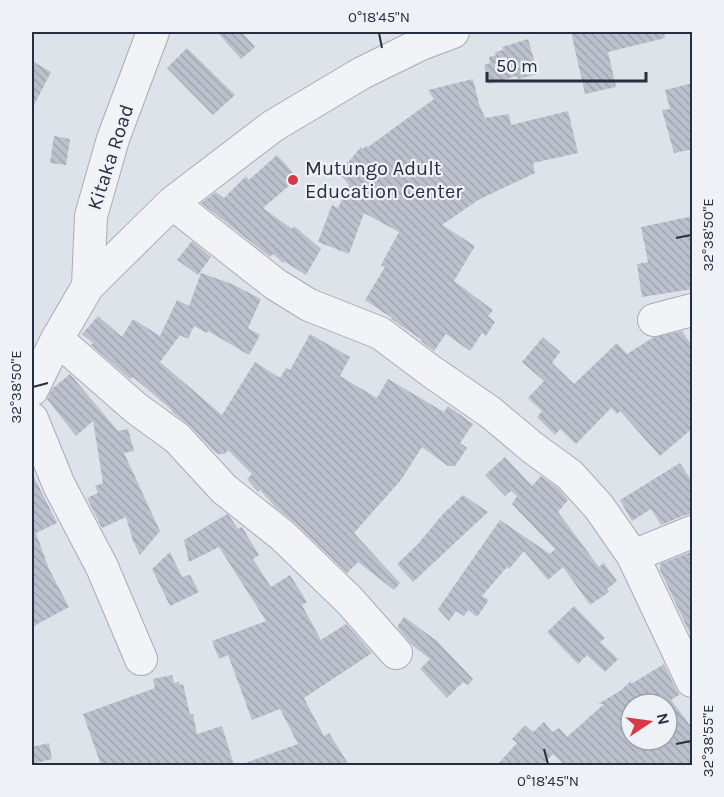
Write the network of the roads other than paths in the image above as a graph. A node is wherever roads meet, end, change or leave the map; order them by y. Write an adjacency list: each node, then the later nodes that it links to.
1 (153, 32): 4 (street, Kitaka Road)
2 (453, 32): 3 (street)
3 (172, 203): 4 (street); 11 (street)
4 (88, 286): 7 (street)
5 (693, 310): 6 (street)
6 (654, 320)
7 (57, 339): 8 (street); 12 (street)
8 (32, 390)
9 (32, 419): 13 (street)
10 (693, 532): 11 (street)
11 (633, 556): 14 (street)
12 (396, 652)
13 (141, 659)
14 (693, 681)

